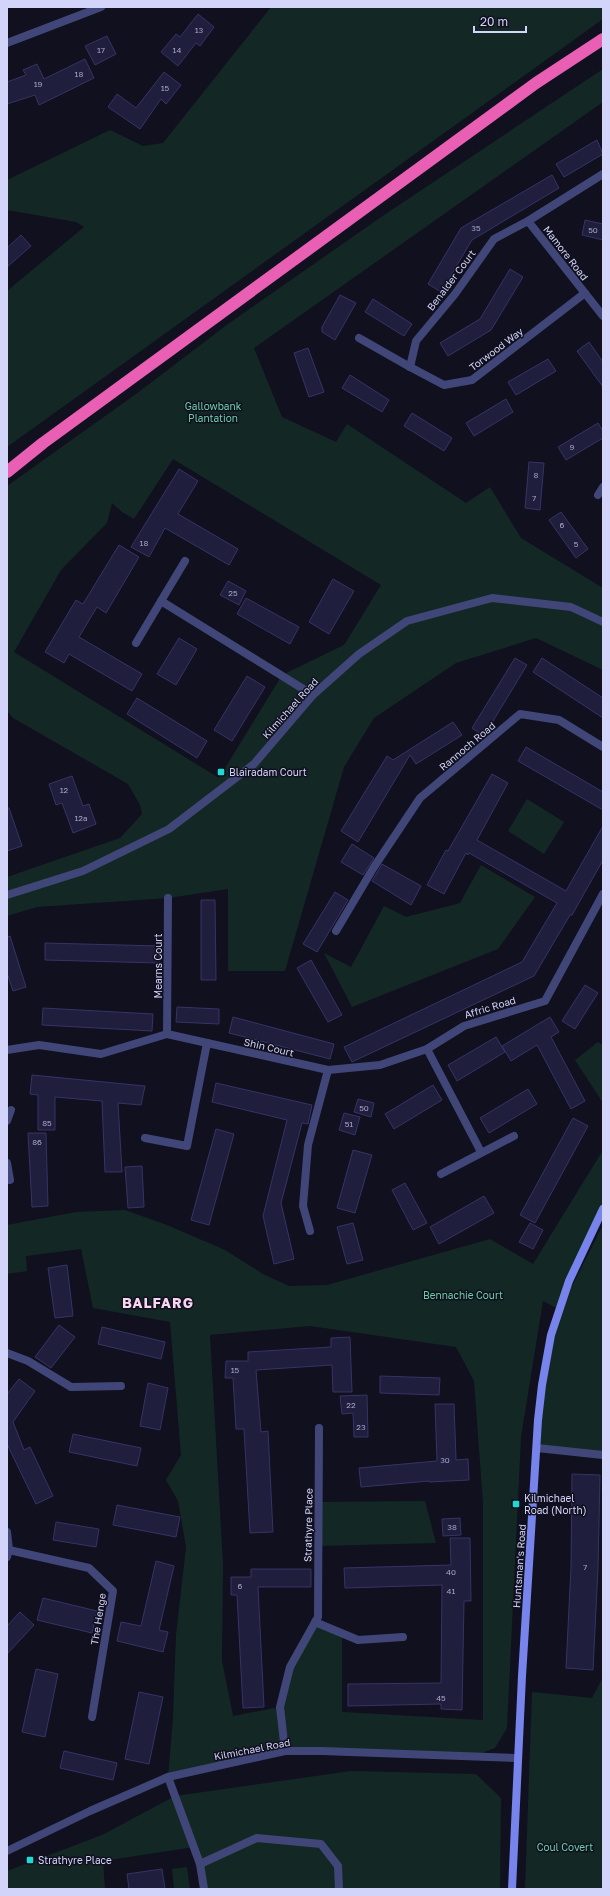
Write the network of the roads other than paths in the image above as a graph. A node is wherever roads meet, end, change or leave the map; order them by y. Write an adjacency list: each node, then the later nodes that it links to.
1 (101, 7): 3 (street)
2 (603, 39): 10 (highway)
3 (7, 43)
4 (603, 174): 5 (street, Benalder Court)
5 (528, 221): 6 (street, Mamore Road); 9 (street, Benalder Court)
6 (585, 293): 7 (street, Mamore Road); 9 (street, Torwood Way)
7 (603, 316)
8 (359, 338): 9 (street, Torwood Way)
9 (410, 367)
10 (7, 472)
11 (603, 487): 12 (street)
12 (598, 495)
13 (185, 561): 14 (street)
14 (162, 601): 16 (street); 17 (street)
15 (603, 622): 17 (street, Kilmichael Road)
16 (136, 643)
17 (314, 695): 20 (street, Kilmichael Road)
18 (603, 747): 22 (street, Rannoch Road)
19 (603, 894): 25 (street, Affric Road)
20 (7, 895)
21 (168, 898): 23 (street, Mearns Court)
22 (336, 931)
23 (167, 1034): 24 (street, Shin Court); 26 (street)
24 (207, 1043): 27 (street, Shin Court); 31 (street)
25 (427, 1049): 27 (street, Affric Road); 32 (street)
26 (7, 1050)
27 (328, 1070): 37 (street)
28 (11, 1110): 29 (street)
29 (7, 1121)
30 (514, 1136): 32 (street)
31 (145, 1138)
32 (481, 1152): 34 (street)
33 (7, 1163): 35 (street)
34 (441, 1174)
35 (10, 1180)
36 (603, 1208): 41 (street, Huntsman's Road)
37 (310, 1231)
38 (7, 1353): 39 (street)
39 (121, 1386)
40 (319, 1428): 45 (street, Strathyre Place)
41 (537, 1448): 42 (street); 49 (street, Huntsman's Road)
42 (603, 1455)
43 (7, 1532): 44 (street, The Henge)
44 (8, 1554): 47 (street, The Henge)
45 (315, 1622): 46 (street); 48 (street, Strathyre Place)
46 (403, 1637)
47 (92, 1717)
48 (285, 1752): 49 (street, Kilmichael Road); 50 (street, Kilmichael Road)
49 (518, 1758): 55 (street, Huntsman's Road)
50 (168, 1777): 51 (street, Kilmichael Road); 52 (street)
51 (7, 1851)
52 (200, 1864): 53 (street); 54 (street)
53 (204, 1889)
54 (339, 1889)
55 (512, 1889)

